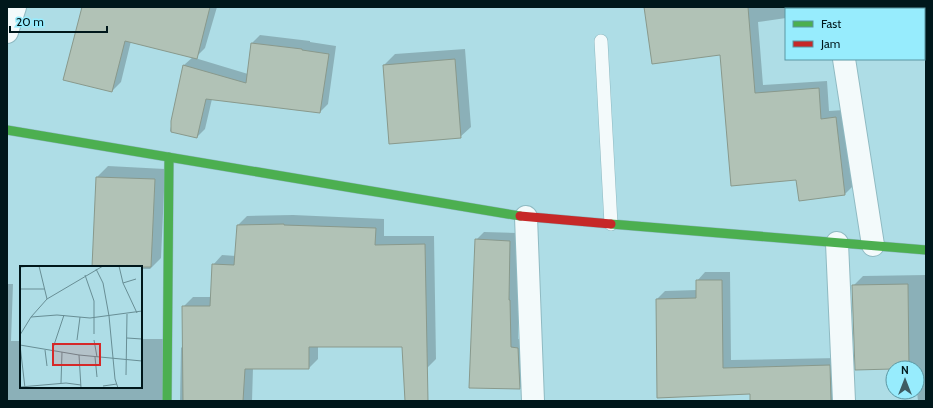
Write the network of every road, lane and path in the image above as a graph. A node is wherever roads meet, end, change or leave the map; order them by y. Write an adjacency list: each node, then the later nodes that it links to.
1 (15, 7): 2 (street)
2 (7, 32)
3 (600, 41): 8 (lane)
4 (844, 60): 10 (street)
5 (7, 130): 6 (street)
6 (169, 157): 7 (street); 12 (street)
7 (526, 217): 8 (street); 13 (street)
8 (611, 224): 9 (street)
9 (836, 243): 10 (street); 14 (street)
10 (873, 245): 11 (street)
11 (926, 250)
12 (166, 401)
13 (532, 401)
14 (844, 401)

